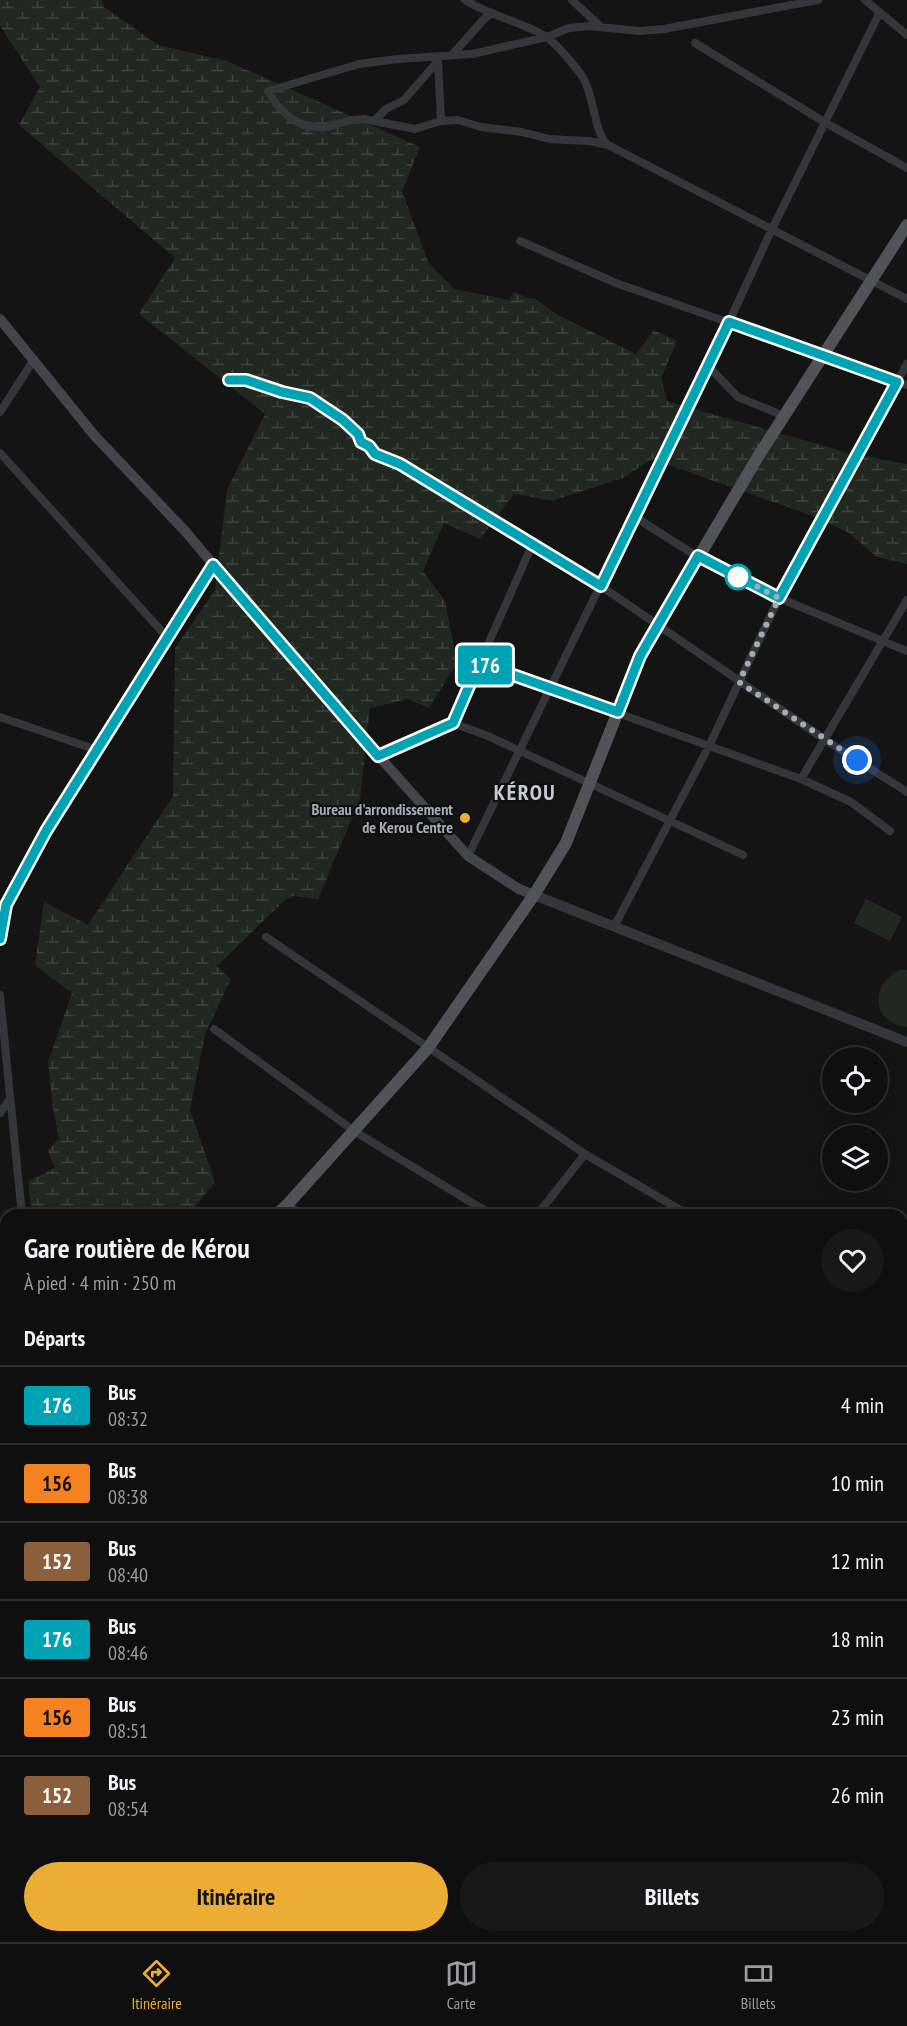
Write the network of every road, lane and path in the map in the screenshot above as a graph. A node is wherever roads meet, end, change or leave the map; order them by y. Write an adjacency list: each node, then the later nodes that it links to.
1 (465, 0): 5 (street)
2 (572, 0): 7 (street)
3 (818, 0): 7 (street)
4 (864, 0): 6 (street)
5 (492, 14): 9 (street); 11 (street)
6 (879, 14): 8 (street); 15 (street)
7 (601, 27): 9 (street)
8 (907, 35)
9 (547, 37): 11 (street); 16 (street)
10 (695, 44): 15 (street)
11 (452, 55): 12 (street)
12 (438, 59): 13 (street); 13 (street); 14 (street)
13 (374, 121): 14 (street)
14 (441, 121): 16 (street)
15 (826, 123): 17 (street); 19 (street)
16 (608, 145): 19 (street)
17 (907, 168)
18 (907, 225): 21 (main road)
19 (771, 231): 21 (street); 24 (street)
20 (520, 241): 24 (street)
21 (870, 280): 22 (street); 25 (main road)
22 (907, 300)
23 (0, 319): 26 (main road)
24 (729, 322): 25 (street); 28 (street)
25 (824, 356): 30 (street); 33 (main road)
26 (33, 361): 32 (street); 38 (main road)
27 (907, 364): 30 (street)
28 (708, 366): 33 (street); 35 (street)
29 (229, 380): 36 (street)
30 (897, 382): 31 (street); 40 (street)
31 (907, 385)
32 (0, 412)
33 (784, 416): 37 (main road)
34 (0, 453): 43 (street)
35 (635, 517): 37 (street); 39 (street)
36 (533, 543): 39 (street); 46 (street)
37 (698, 556): 40 (street); 42 (main road)
38 (213, 565): 43 (street); 56 (main road)
39 (601, 586): 42 (street); 48 (street)
40 (779, 598): 44 (street); 47 (street)
41 (907, 600): 44 (street)
42 (658, 625): 47 (street); 49 (main road)
43 (167, 637): 54 (street)
44 (883, 641): 45 (street); 52 (street)
45 (907, 651)
46 (479, 663): 48 (street); 51 (street)
47 (739, 682): 52 (street); 53 (street)
48 (551, 688): 49 (street); 55 (street)
49 (618, 712): 53 (street); 58 (main road)
50 (0, 717): 54 (street)
51 (453, 723): 55 (street); 56 (street)
52 (824, 739): 57 (street); 59 (street)
53 (709, 746): 57 (street); 60 (street)
54 (97, 750): 67 (street)
55 (520, 751): 58 (street); 63 (street)
56 (378, 756): 63 (main road)
57 (801, 779): 61 (street)
58 (588, 783): 60 (street); 64 (main road)
59 (907, 792)
60 (670, 821): 62 (street); 65 (street)
61 (890, 831)
62 (742, 855)
63 (468, 856): 64 (main road)
64 (534, 895): 65 (street); 71 (main road)
65 (615, 926): 70 (street)
66 (266, 937): 71 (street)
67 (0, 939)
68 (0, 995): 72 (street)
69 (214, 1029): 74 (street)
70 (907, 1042)
71 (428, 1048): 74 (main road); 75 (street)
72 (10, 1099): 73 (street); 76 (street)
73 (0, 1113)
74 (354, 1131): 77 (main road); 78 (street)
75 (585, 1154): 79 (street); 80 (street)
76 (21, 1209)
77 (287, 1209)
78 (482, 1209)
79 (542, 1209)
80 (679, 1209)

